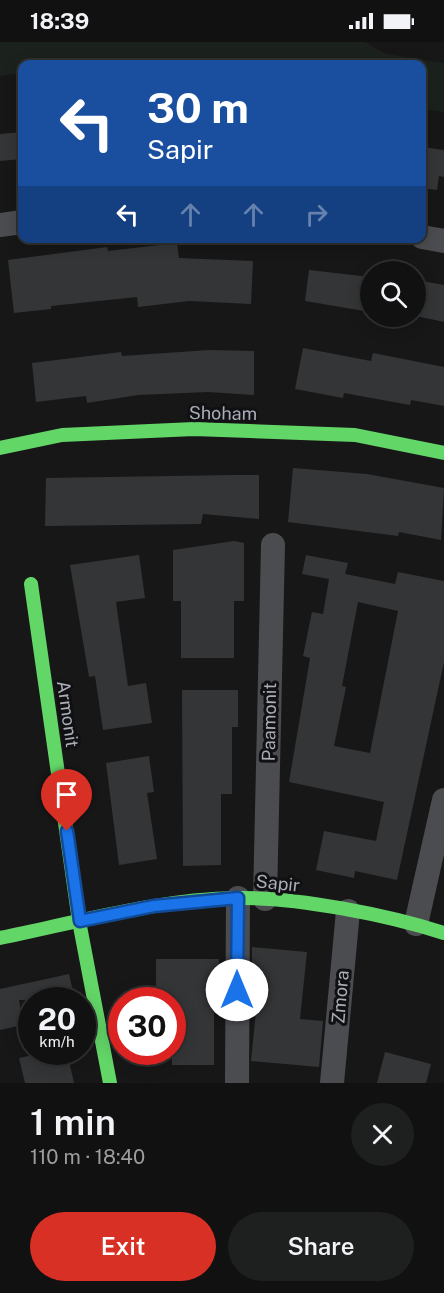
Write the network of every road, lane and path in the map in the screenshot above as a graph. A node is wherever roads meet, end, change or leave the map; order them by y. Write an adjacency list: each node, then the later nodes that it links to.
1 (18, 223): 2 (street)
2 (0, 225)
3 (426, 238): 4 (street)
4 (444, 241)
5 (0, 448): 6 (street, Shoham)
6 (444, 453)
7 (273, 545): 11 (street, Paamonit)
8 (31, 584): 13 (street, Armonit)
9 (444, 800): 14 (street)
10 (238, 898): 11 (street, Sapir); 13 (street, Sapir); 18 (street)
11 (265, 899): 12 (street, Sapir)
12 (348, 911): 14 (street, Sapir); 19 (street, Zmora)
13 (80, 921): 16 (street, Sapir); 17 (street, Armonit)
14 (416, 924): 15 (street, Sapir)
15 (444, 933)
16 (0, 938)
17 (110, 1083)
18 (237, 1083)
19 (332, 1083)

